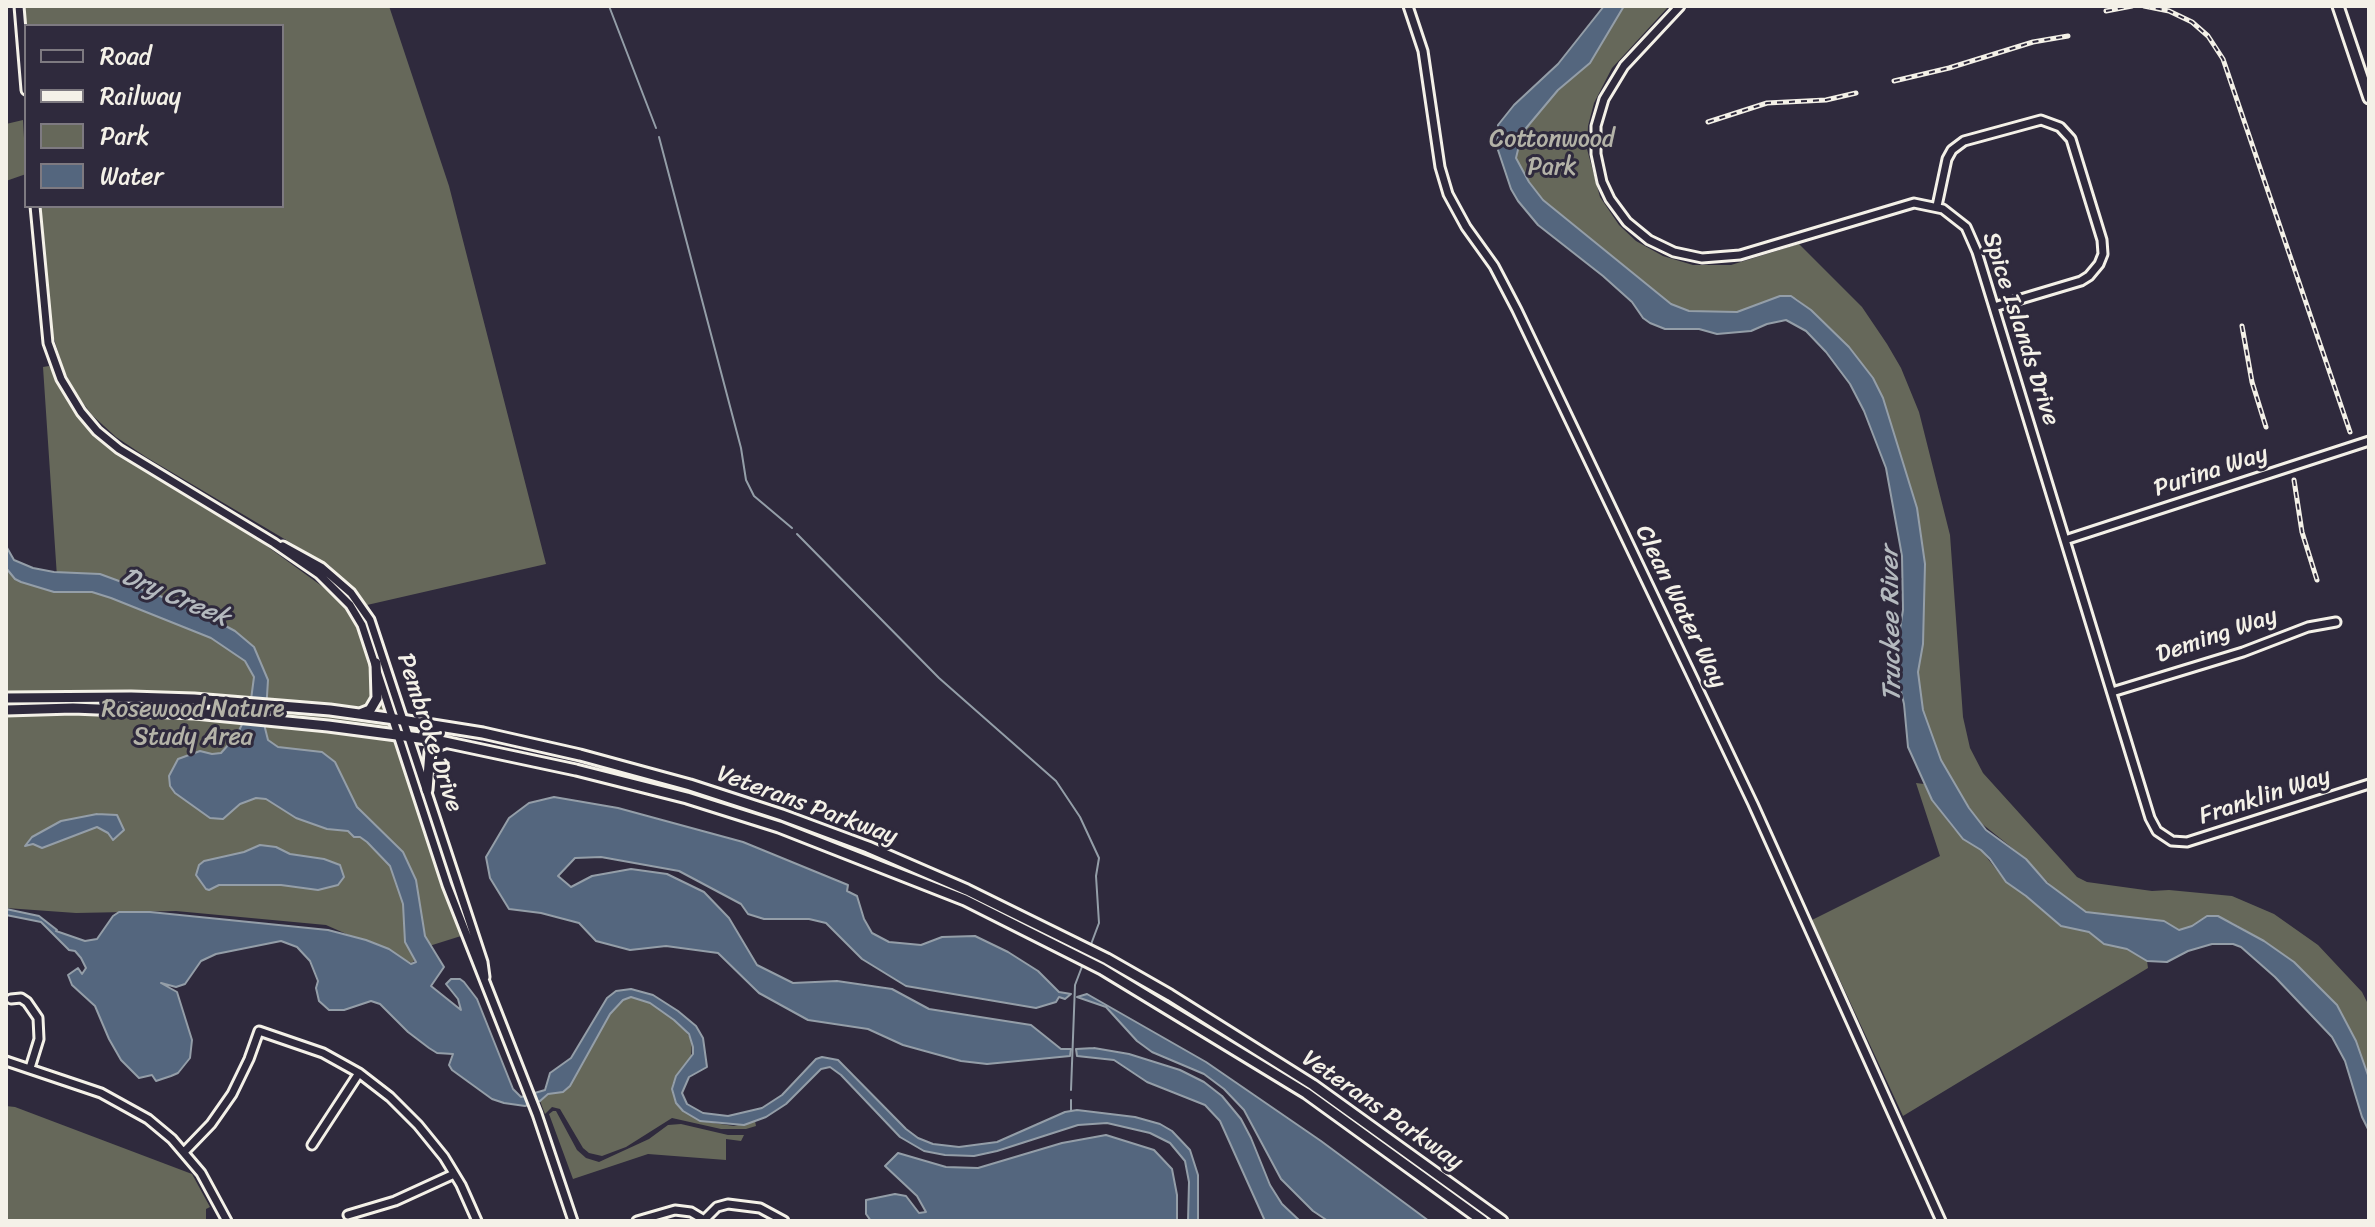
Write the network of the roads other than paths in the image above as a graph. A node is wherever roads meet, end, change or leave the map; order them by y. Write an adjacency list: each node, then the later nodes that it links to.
1 (19, 6): 5 (street)
2 (1408, 6): 43 (street, Clean Water Way)
3 (1680, 6): 7 (street)
4 (2338, 6): 6 (main road)
5 (24, 66)
6 (2369, 98)
7 (1937, 206): 9 (street, Spice Islands Drive); 9 (street)
8 (35, 208): 12 (street, Pembroke Drive)
9 (1994, 307): 11 (street, Spice Islands Drive)
10 (2369, 441): 11 (street, Purina Way)
11 (2065, 540): 15 (street, Spice Islands Drive)
12 (274, 543): 14 (street, Pembroke Drive); 19 (street, Pembroke Drive)
13 (2336, 622): 15 (street, Deming Way)
14 (376, 663): 18 (main road); 19 (street, Pembroke Drive)
15 (2112, 692): 24 (street, Spice Islands Drive)
16 (6, 698): 18 (main road, Veterans Parkway)
17 (6, 710): 20 (main road, Veterans Parkway)
18 (360, 714): 19 (main road, Veterans Parkway)
19 (399, 719): 20 (street, Pembroke Drive); 25 (main road, Veterans Parkway)
20 (404, 737): 21 (main road, Veterans Parkway); 23 (street, Pembroke Drive); 26 (street, Pembroke Drive)
21 (446, 742): 23 (main road); 25 (main road, Veterans Parkway)
22 (2369, 784): 24 (street, Franklin Way)
23 (427, 790): 26 (street, Pembroke Drive)
24 (2172, 841)
25 (1075, 948): 41 (main road, Veterans Parkway); 42 (main road, Veterans Parkway)
26 (485, 980): 38 (street, Pembroke Drive)
27 (11, 999): 29 (street)
28 (6, 1061): 29 (street)
29 (30, 1068): 32 (street)
30 (359, 1073): 31 (street); 32 (street); 33 (street)
31 (312, 1145)
32 (184, 1152): 36 (street)
33 (454, 1174): 34 (street); 37 (street)
34 (348, 1215)
35 (705, 1220): 39 (street); 40 (street)
36 (227, 1221)
37 (477, 1221)
38 (573, 1221)
39 (637, 1221)
40 (784, 1221)
41 (1483, 1221)
42 (1502, 1221)
43 (1941, 1221)

